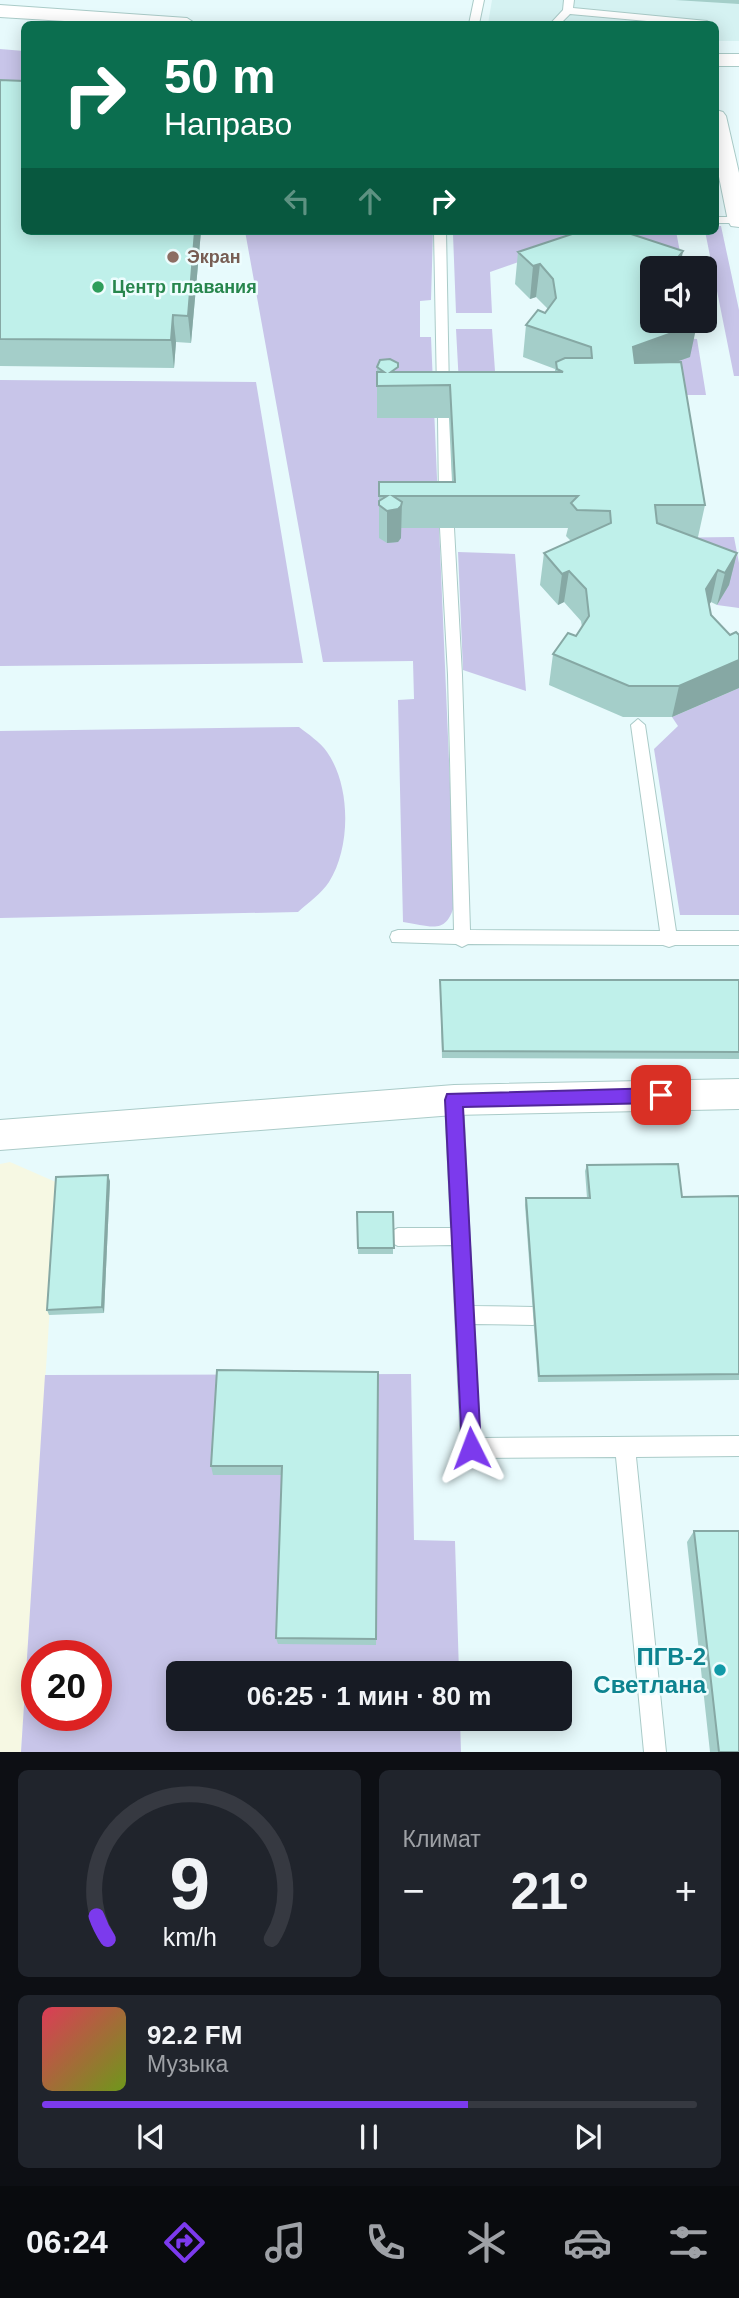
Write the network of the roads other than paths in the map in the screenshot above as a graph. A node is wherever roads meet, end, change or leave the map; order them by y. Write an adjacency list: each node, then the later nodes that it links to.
1 (480, 0): 5 (lane)
2 (569, 5): 6 (lane); 7 (lane)
3 (0, 11): 4 (street)
4 (144, 21)
5 (475, 21)
6 (557, 21)
7 (685, 21)
8 (0, 24): 9 (street)
9 (21, 26)
10 (719, 60): 11 (street)
11 (739, 61)
12 (719, 73): 13 (street)
13 (739, 73)
14 (719, 130): 16 (street)
15 (719, 220): 16 (lane)
16 (739, 220)
17 (440, 235): 21 (lane)
18 (638, 725): 22 (lane)
19 (398, 937): 21 (lane)
20 (739, 938): 22 (lane)
21 (462, 940): 22 (lane)
22 (669, 940)
23 (739, 1094): 24 (street)
24 (454, 1100): 25 (street); 26 (lane)
25 (0, 1135)
26 (460, 1236): 27 (lane); 28 (lane)
27 (398, 1237)
28 (464, 1315): 29 (lane); 31 (lane)
29 (533, 1316)
30 (739, 1446): 31 (lane)
31 (625, 1448): 32 (lane)
32 (655, 1752)

